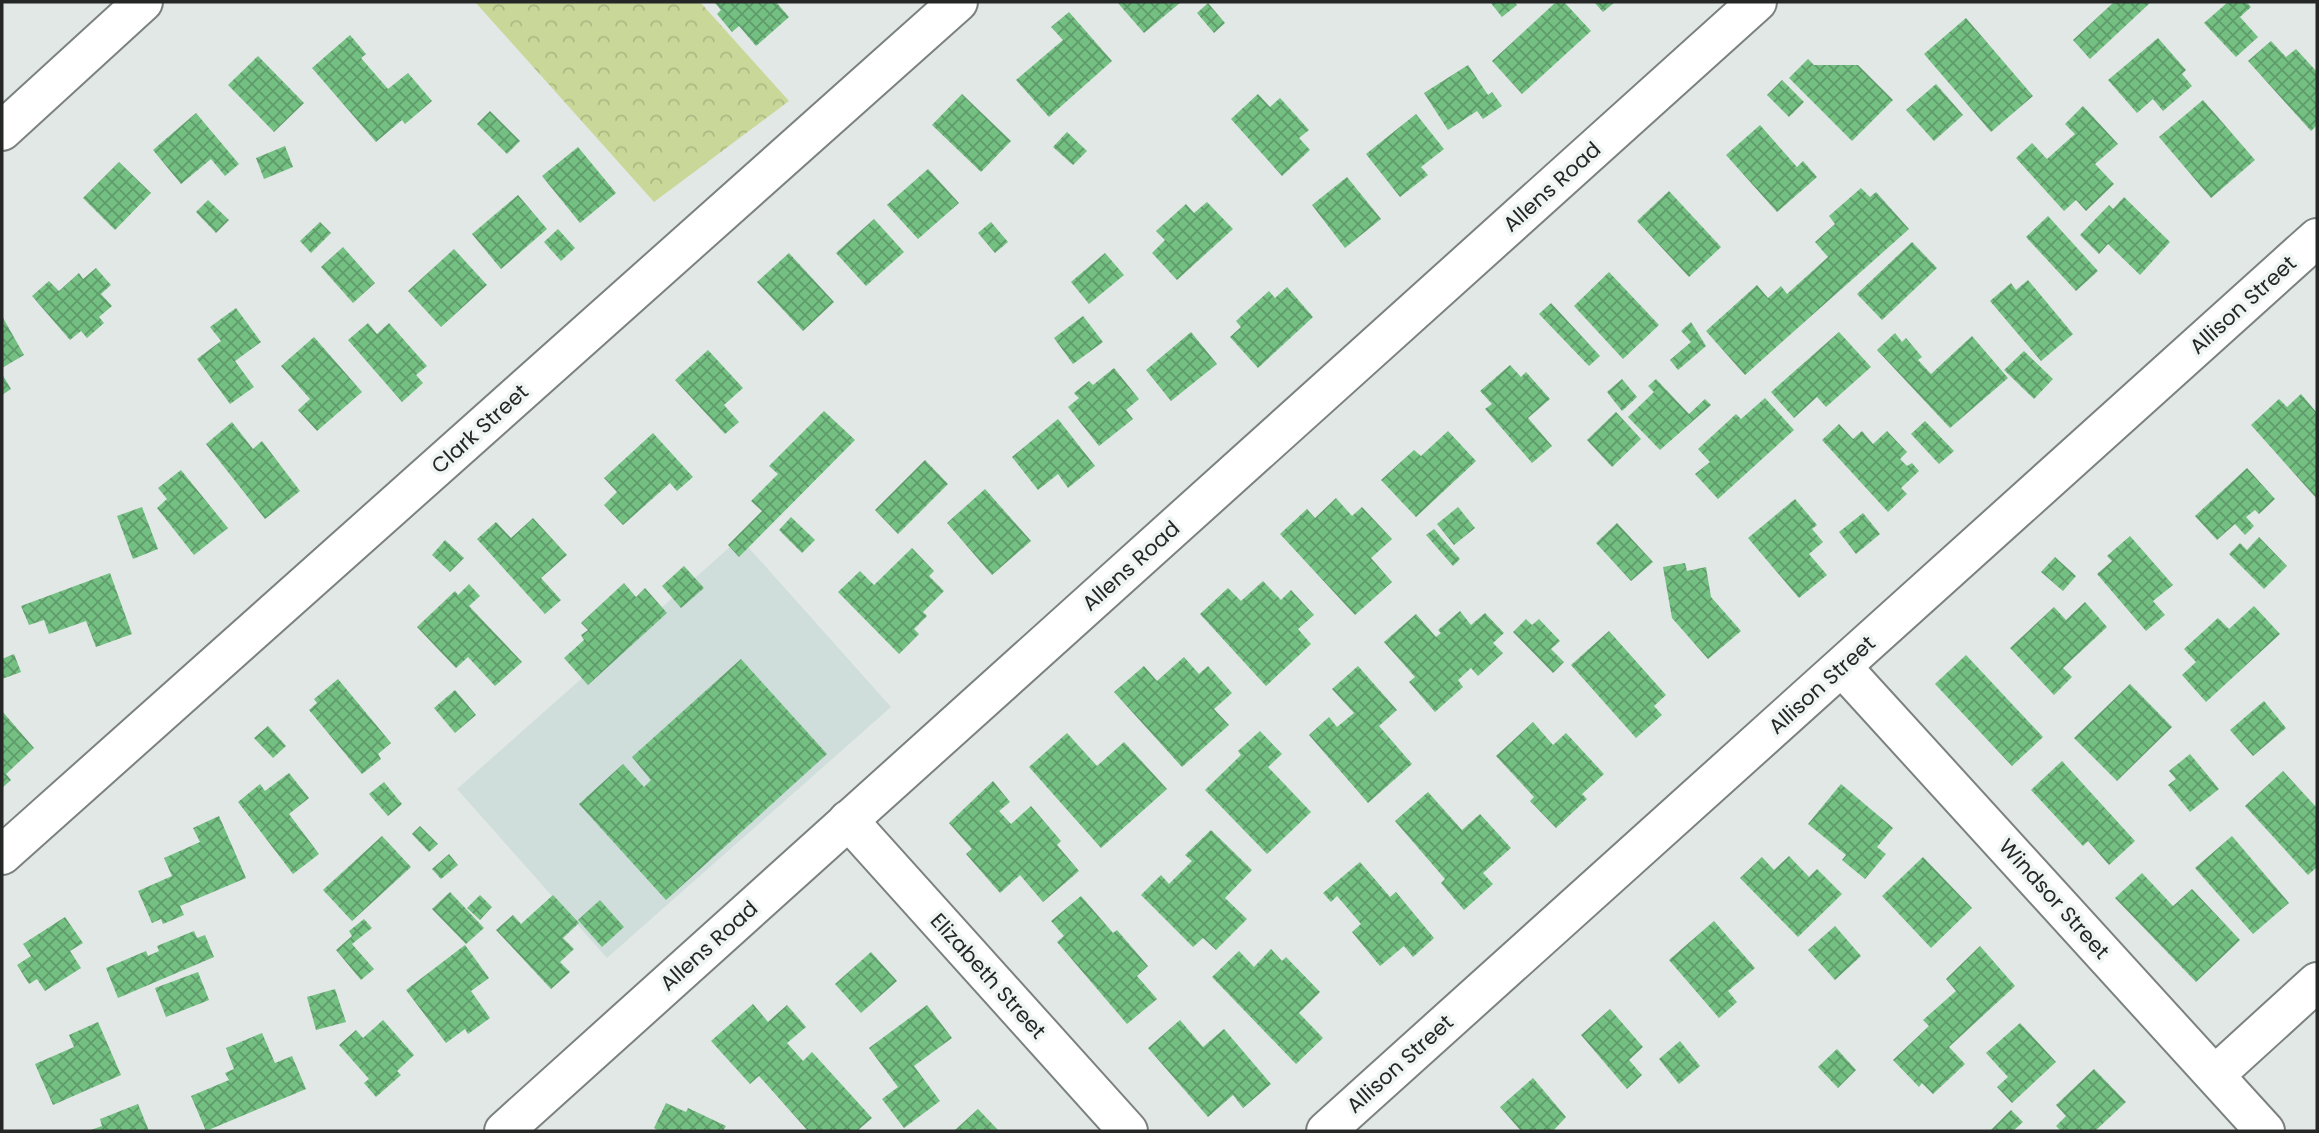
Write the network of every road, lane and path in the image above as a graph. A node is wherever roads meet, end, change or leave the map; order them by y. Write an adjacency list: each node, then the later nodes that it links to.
1 (143, 2): 4 (street)
2 (958, 2): 8 (street, Clark Street)
3 (1757, 2): 7 (street, Allens Road)
4 (2, 131)
5 (2317, 238): 6 (street, Allison Street)
6 (1842, 667): 10 (street, Windsor Street); 13 (street, Allison Street)
7 (848, 820): 11 (street, Allens Road); 12 (street, Elizabeth Street)
8 (2, 855)
9 (2317, 982): 10 (street)
10 (2215, 1075): 14 (street, Windsor Street)
11 (504, 1131)
12 (1128, 1131)
13 (1326, 1131)
14 (2265, 1131)

